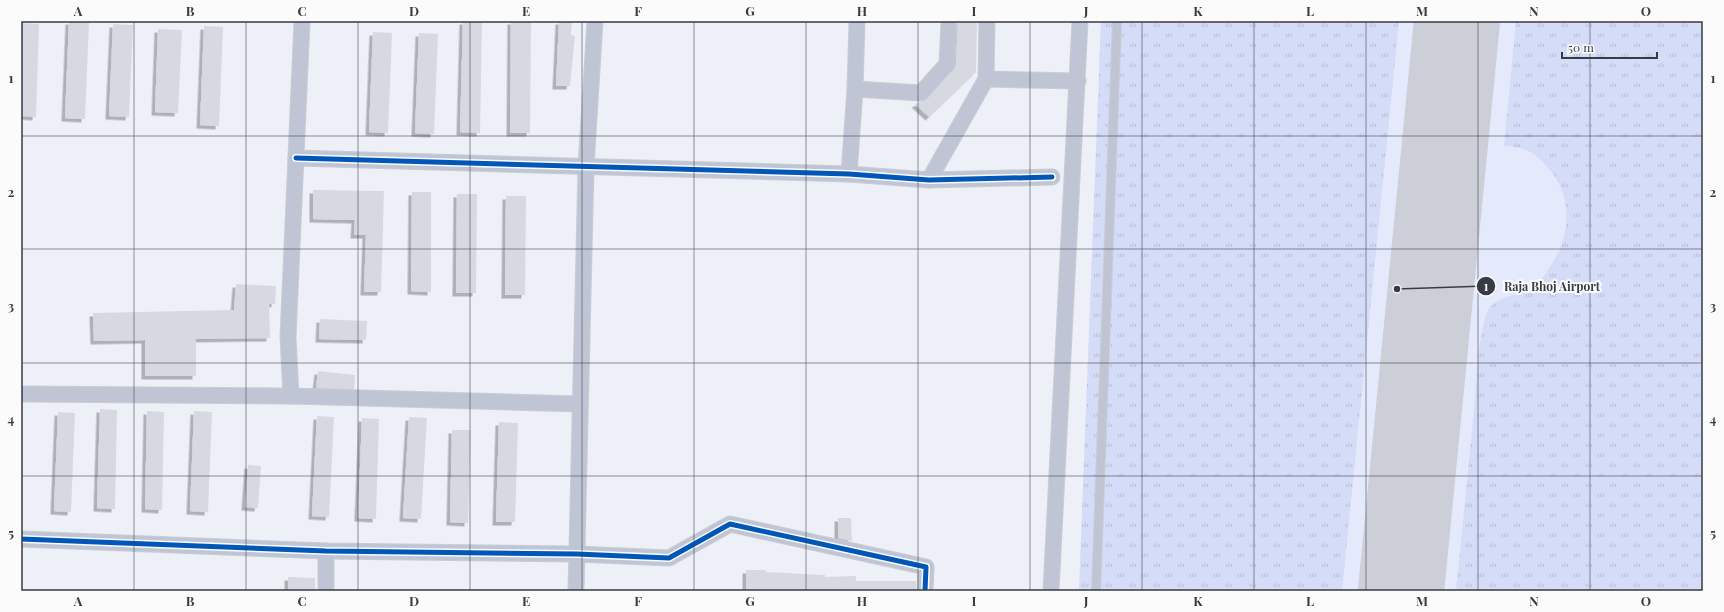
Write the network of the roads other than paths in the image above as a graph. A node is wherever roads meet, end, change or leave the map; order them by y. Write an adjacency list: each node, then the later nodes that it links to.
1 (302, 21): 11 (street)
2 (595, 21): 12 (street)
3 (857, 21): 10 (street)
4 (949, 21): 10 (street)
5 (987, 21): 8 (street)
6 (1080, 21): 9 (street)
7 (1117, 21): 26 (lane)
8 (986, 79): 9 (street); 15 (street)
9 (1078, 81): 25 (street)
10 (855, 89): 13 (street)
11 (296, 158): 12 (street); 17 (street)
12 (586, 167): 13 (street); 18 (street)
13 (849, 174): 15 (street)
14 (1052, 176): 15 (street)
15 (929, 180)
16 (21, 394): 17 (street)
17 (291, 396): 18 (street)
18 (579, 404): 21 (street)
19 (21, 539): 20 (street)
20 (326, 551): 21 (street); 22 (street)
21 (577, 554): 23 (street); 24 (street)
22 (326, 591)
23 (576, 591)
24 (925, 591)
25 (1051, 591)
26 (1096, 591)

